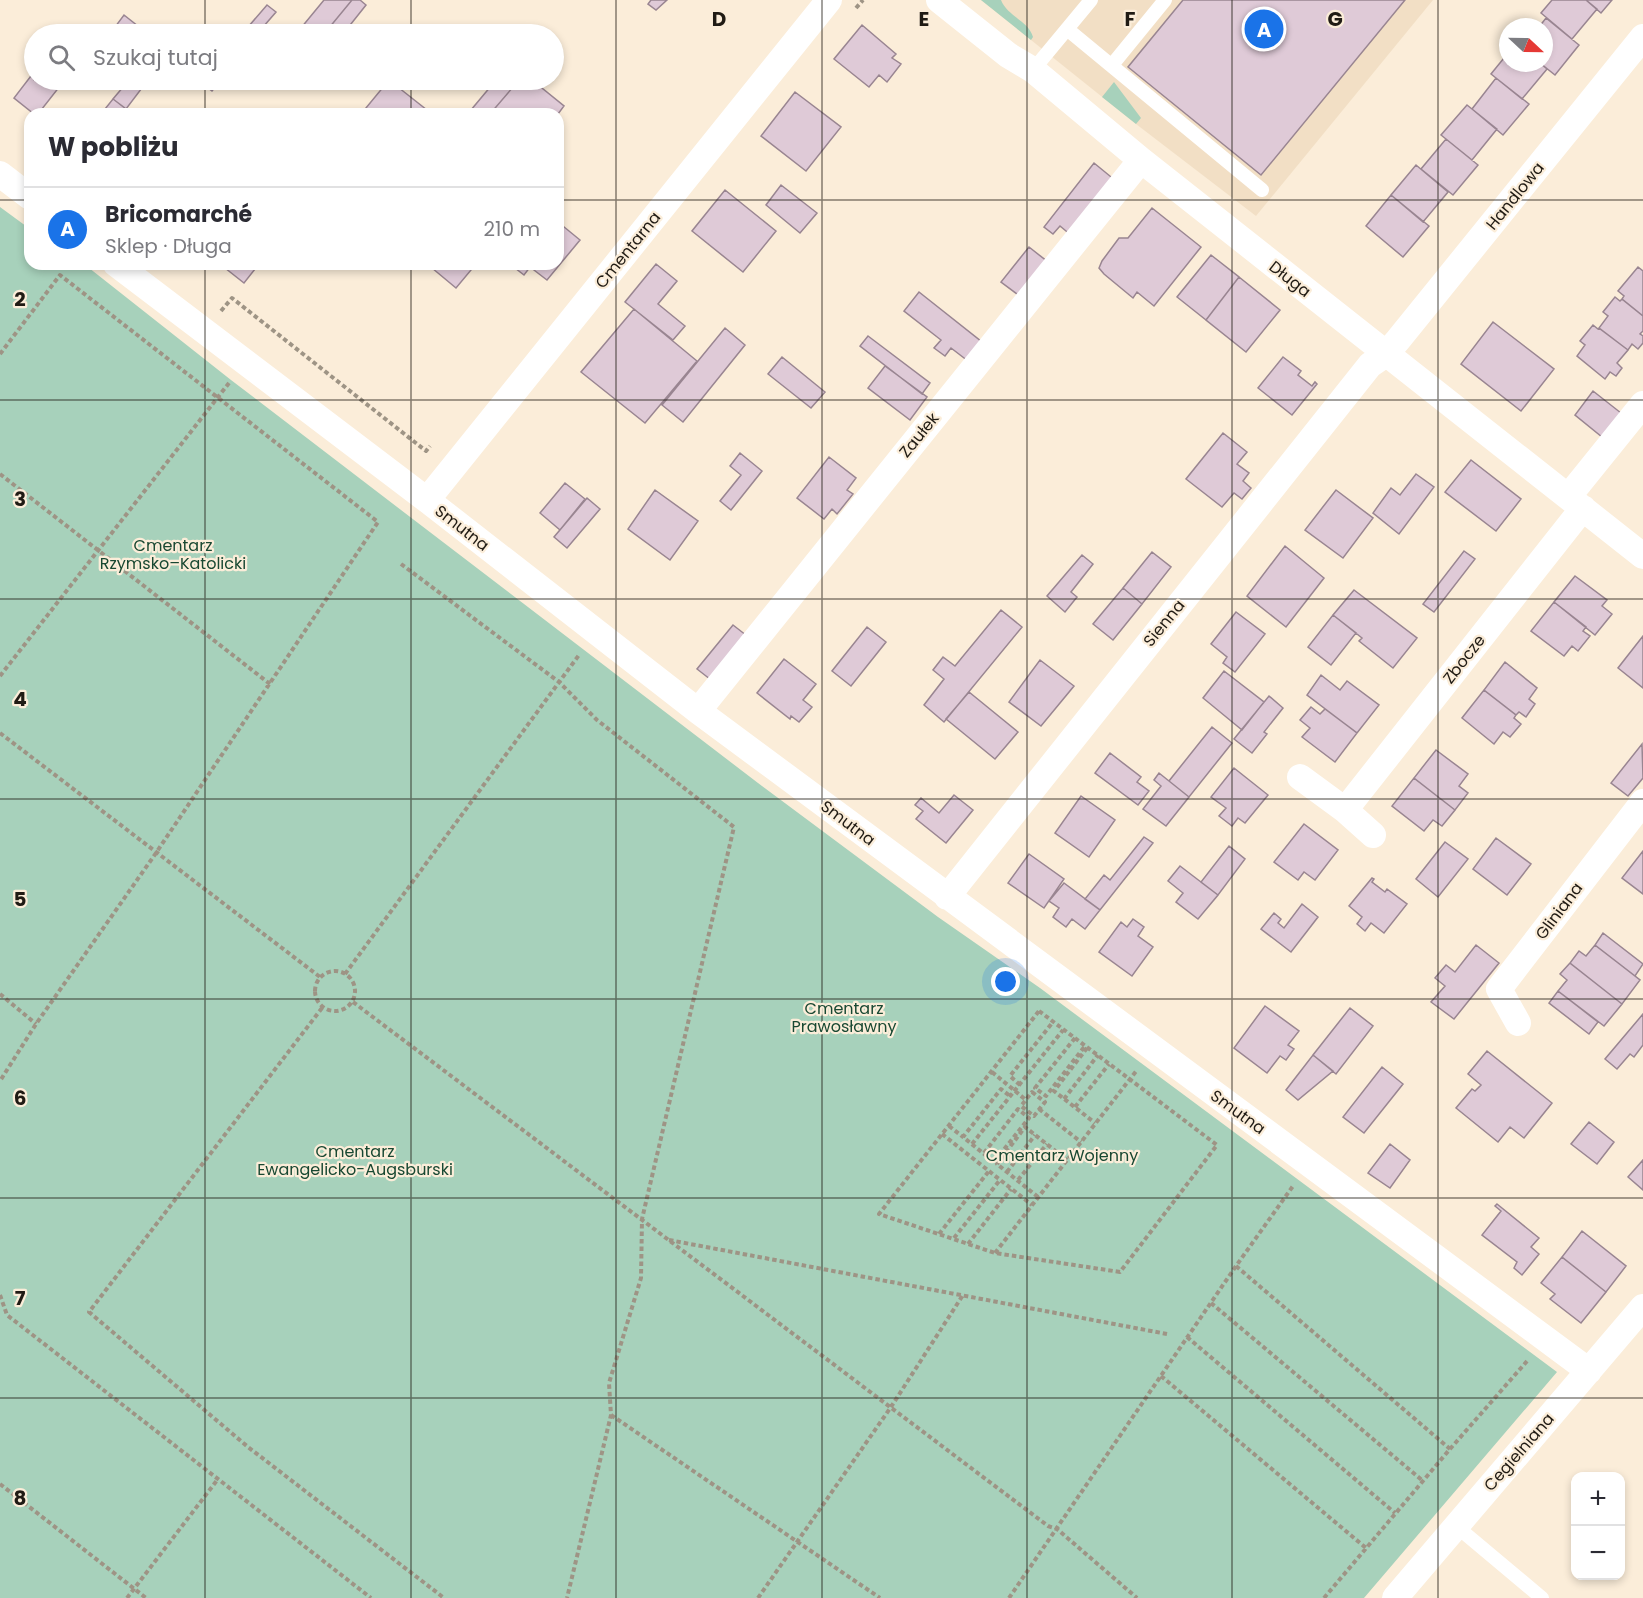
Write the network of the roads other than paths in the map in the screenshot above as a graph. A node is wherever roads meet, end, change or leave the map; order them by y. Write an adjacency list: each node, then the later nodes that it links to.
1 (829, 0): 16 (street, Cmentarna)
2 (939, 0): 8 (street, Długa)
3 (1091, 0): 5 (lane)
4 (1165, 0): 7 (lane)
5 (1067, 29): 7 (lane); 8 (lane)
6 (1643, 37): 14 (street, Handlowa)
7 (1112, 65): 11 (lane)
8 (1032, 70): 9 (street, Długa)
9 (1141, 160): 14 (street, Długa); 19 (street, Zaułek)
10 (0, 174): 12 (street)
11 (1262, 190)
12 (24, 192)
13 (124, 270): 16 (street, Smutna)
14 (1386, 354): 17 (street, Długa); 24 (street, Sienna)
15 (1643, 404): 17 (street)
16 (427, 500): 19 (street, Smutna)
17 (1575, 503): 18 (street, Długa); 22 (street, Zbocze)
18 (1643, 556)
19 (698, 711): 24 (street, Smutna)
20 (1300, 777): 22 (street)
21 (1643, 802): 25 (street, Gliniana)
22 (1345, 810): 23 (street)
23 (1373, 835)
24 (947, 897): 27 (street, Smutna)
25 (1518, 1023)
26 (1643, 1307): 27 (street, Cegielniana)
27 (1589, 1371): 28 (street, Cegielniana)
28 (1456, 1526): 29 (street, Cegielniana); 30 (lane)
29 (1395, 1598)
30 (1542, 1598)

